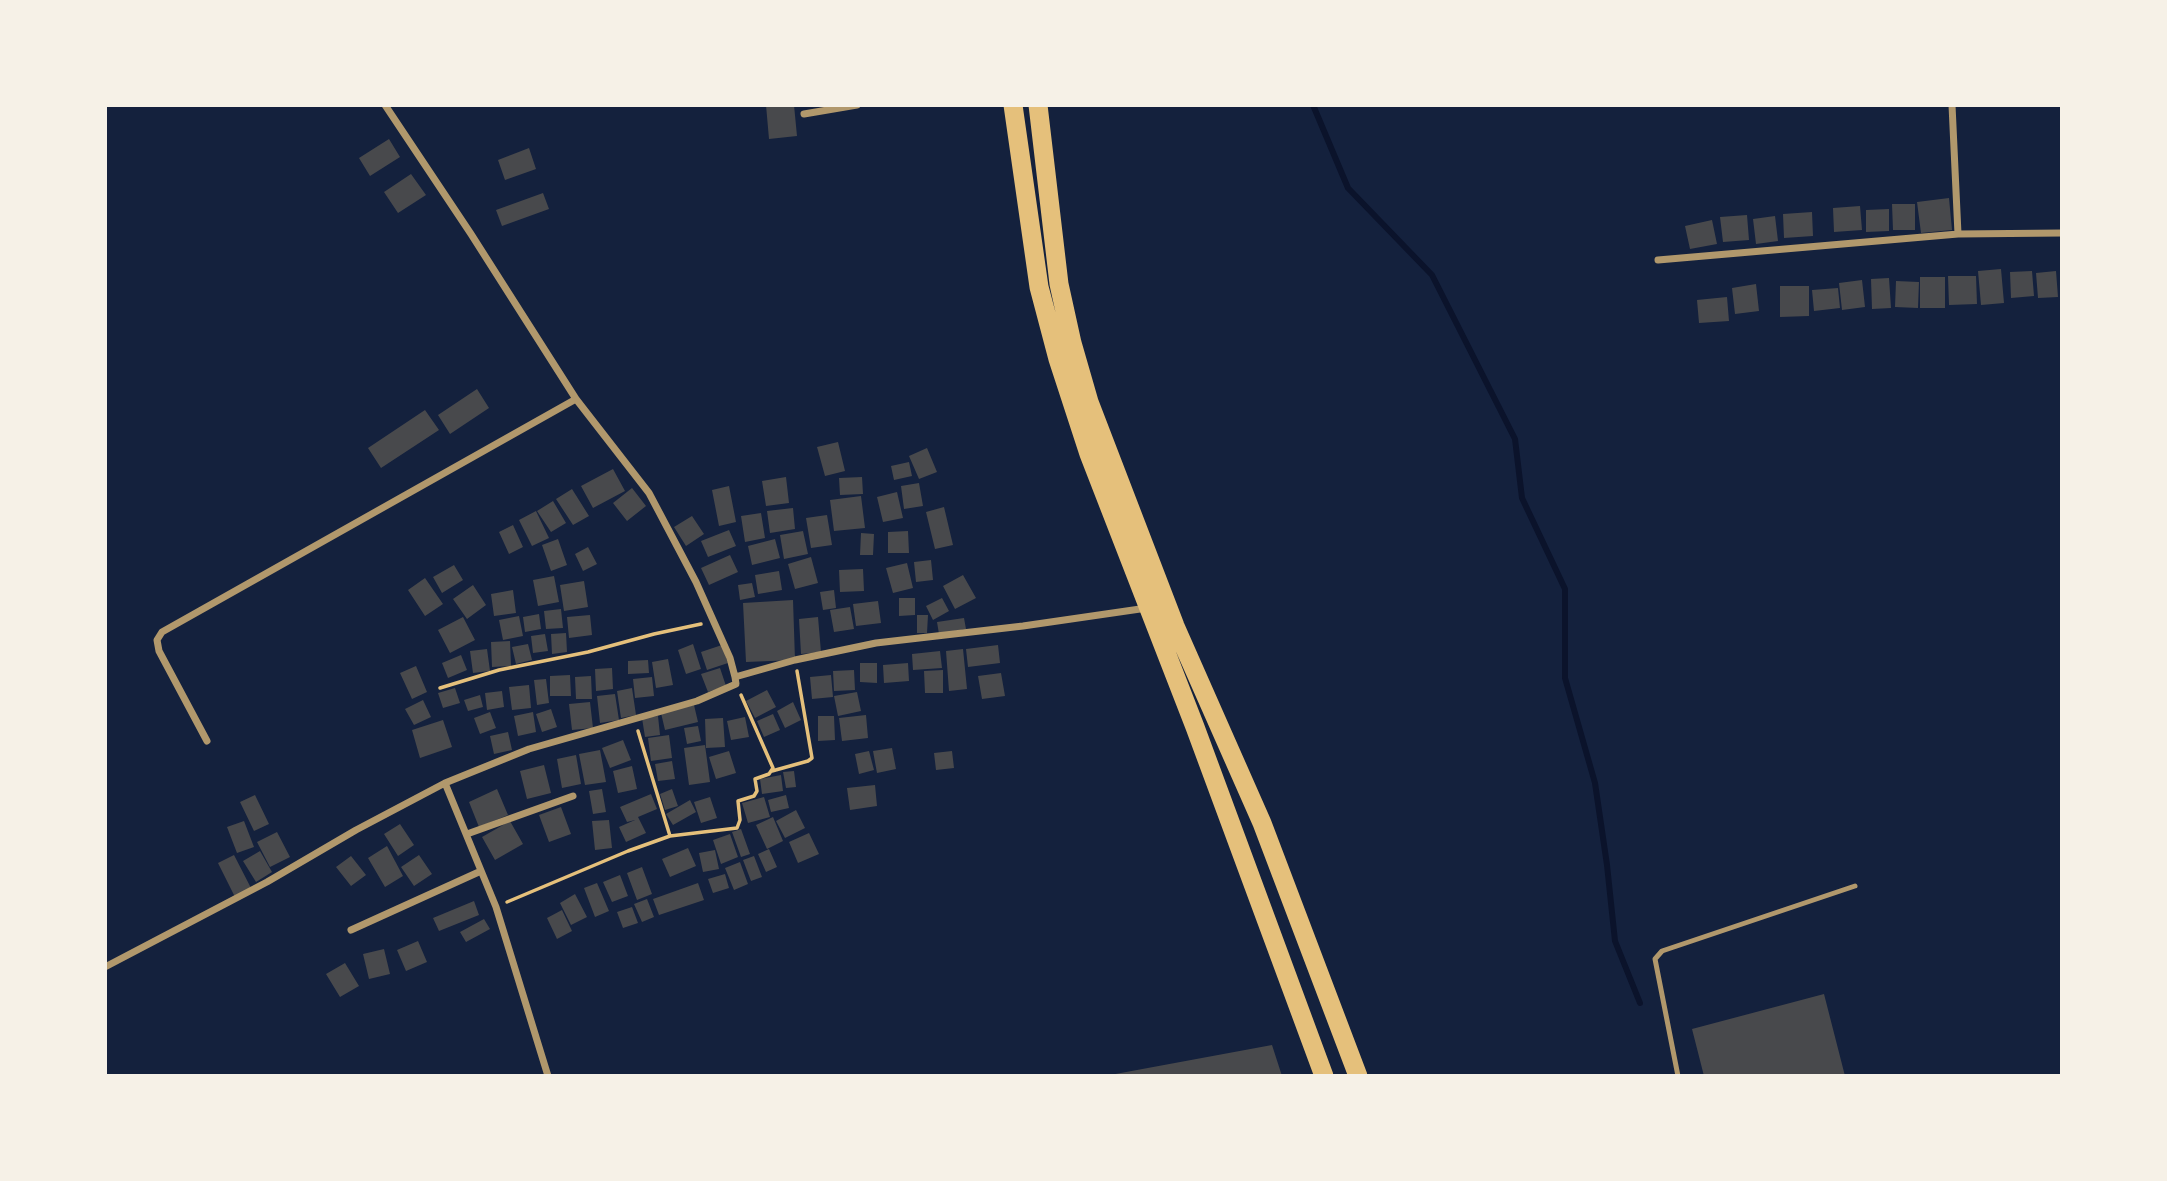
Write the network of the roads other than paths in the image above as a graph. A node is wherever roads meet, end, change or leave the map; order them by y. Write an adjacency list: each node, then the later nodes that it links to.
1 (385, 105): 12 (street)
2 (857, 105): 6 (street)
3 (1013, 105): 11 (highway)
4 (1038, 105): 10 (highway)
5 (1952, 105): 8 (street)
6 (804, 114)
7 (2062, 233): 8 (street)
8 (1958, 234): 9 (street)
9 (1658, 260)
10 (1059, 284): 11 (highway); 25 (highway)
11 (1039, 287): 13 (highway)
12 (576, 399): 14 (street); 15 (street)
13 (1147, 608): 14 (street); 24 (highway)
14 (736, 681): 16 (street)
15 (207, 741)
16 (445, 783): 18 (street); 22 (street)
17 (573, 796): 18 (street)
18 (467, 834): 19 (street)
19 (481, 871): 21 (street); 23 (street)
20 (1854, 886): 26 (lane)
21 (351, 929)
22 (105, 967)
23 (548, 1076)
24 (1324, 1076)
25 (1358, 1076)
26 (1678, 1076)

